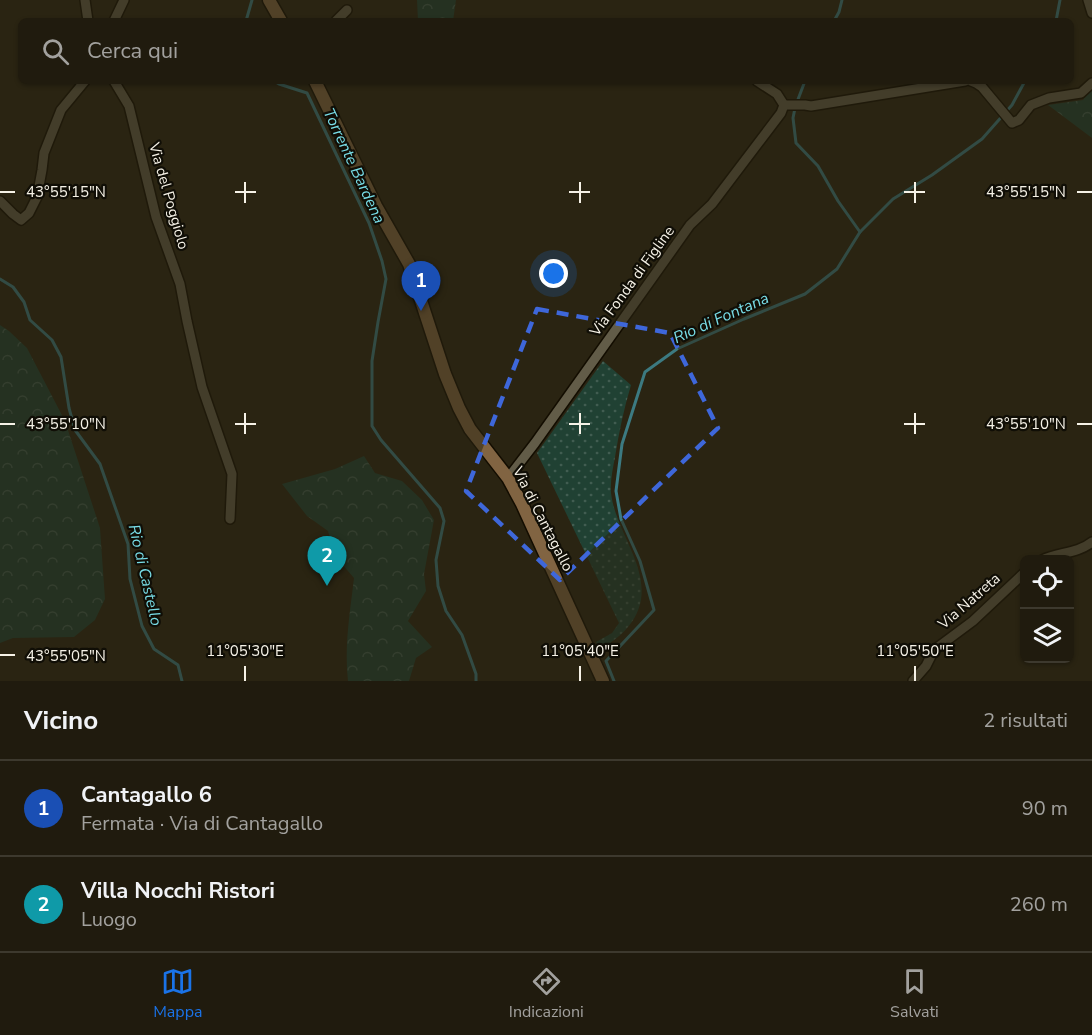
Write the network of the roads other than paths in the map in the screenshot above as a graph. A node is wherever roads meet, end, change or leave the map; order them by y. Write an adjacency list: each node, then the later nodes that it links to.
1 (85, 0): 7 (street)
2 (124, 0): 8 (street)
3 (269, 0): 9 (street)
4 (1088, 0): 6 (street)
5 (347, 10): 10 (street)
6 (1092, 13)
7 (88, 18)
8 (115, 18)
9 (279, 18)
10 (339, 18)
11 (1092, 83): 17 (street)
12 (83, 84): 19 (street)
13 (116, 84): 21 (street, Via del Poggiolo)
14 (316, 84): 20 (street, Via di Cantagallo)
15 (762, 84): 18 (street)
16 (947, 84): 18 (street)
17 (976, 84)
18 (784, 105): 20 (street, Via Fonda di Figline)
19 (0, 201)
20 (508, 478): 25 (street, Via di Cantagallo)
21 (230, 519)
22 (1092, 542): 23 (street)
23 (1050, 555)
24 (1020, 577): 26 (street, Via Natreta)
25 (603, 681)
26 (913, 681)

